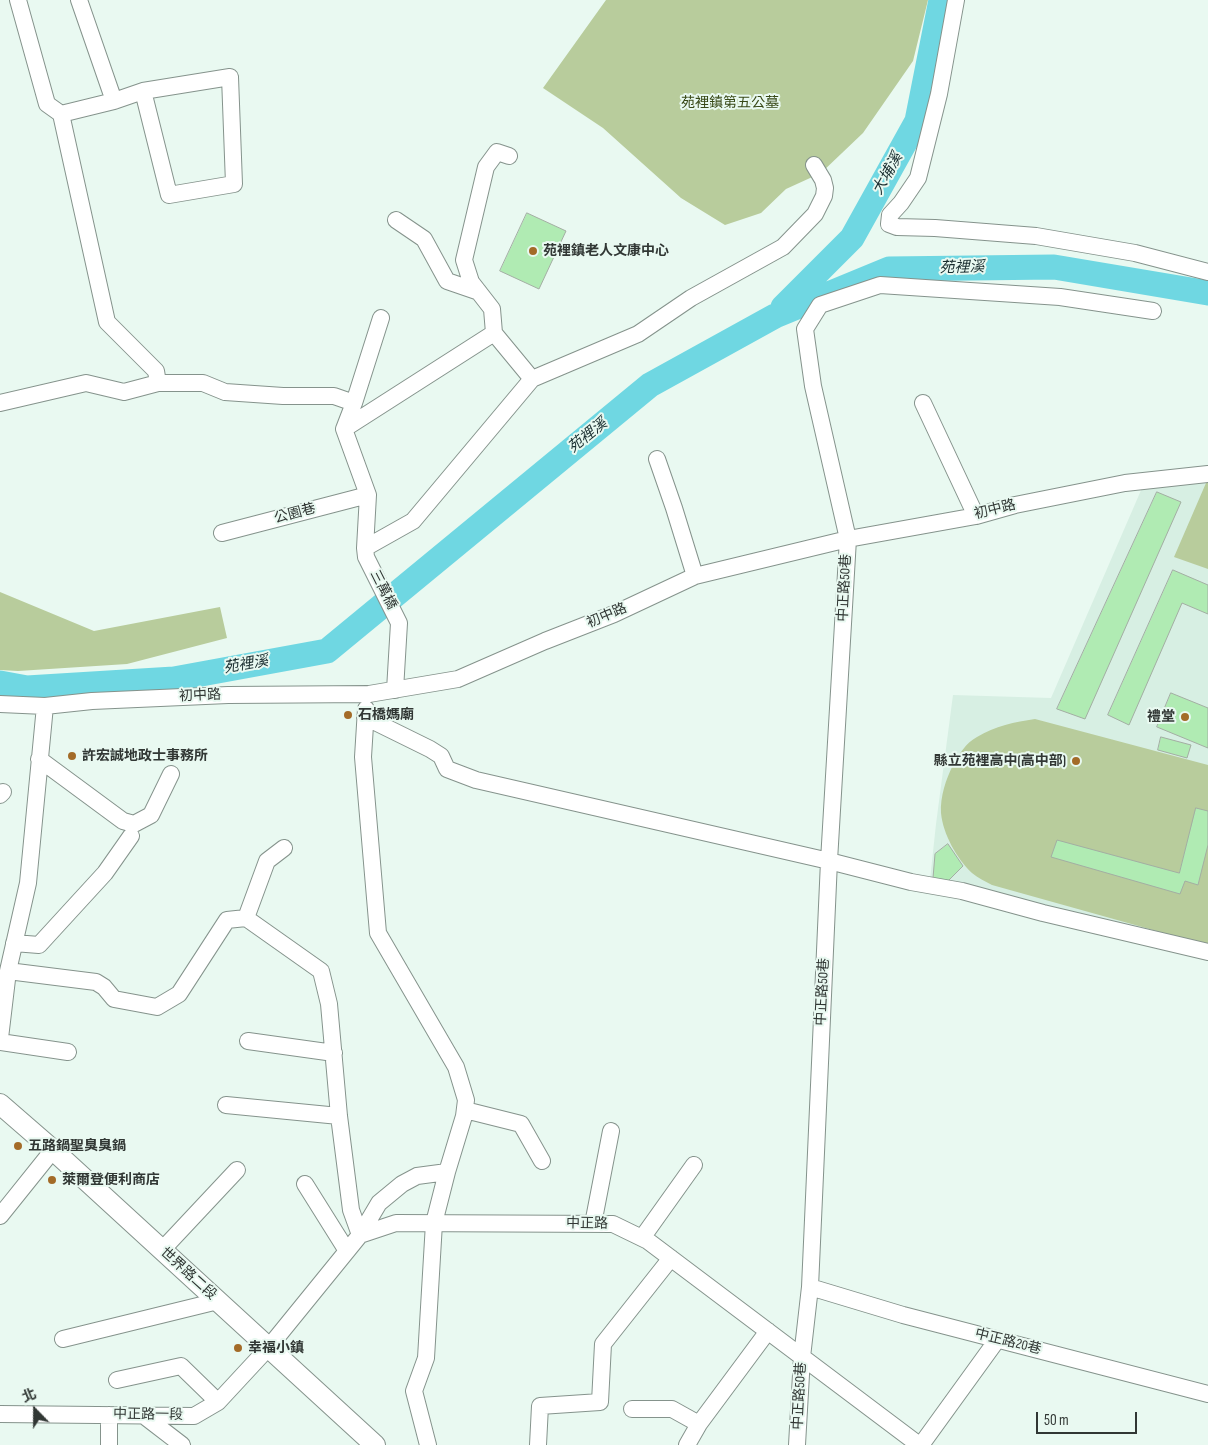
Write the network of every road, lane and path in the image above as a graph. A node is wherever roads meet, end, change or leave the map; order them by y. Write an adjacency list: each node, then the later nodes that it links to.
1 (18, 0): 6 (street)
2 (80, 0): 5 (street)
3 (956, 0): 10 (street)
4 (143, 91): 4 (street); 5 (street)
5 (114, 101): 6 (street)
6 (61, 114): 16 (street)
7 (509, 156): 11 (street)
8 (814, 165): 15 (street)
9 (396, 220): 11 (street)
10 (1208, 272)
11 (479, 292): 14 (street)
12 (1153, 311): 26 (street, 中正路50巷)
13 (381, 318): 18 (street)
14 (494, 333): 15 (street); 20 (street)
15 (532, 379): 27 (street)
16 (158, 383): 17 (street); 18 (street)
17 (0, 403)
18 (354, 403): 20 (street)
19 (923, 403): 24 (street)
20 (344, 429): 23 (street)
21 (657, 459): 28 (street)
22 (1208, 474): 24 (street, 初中路)
23 (368, 495): 25 (street, 公園巷); 27 (street)
24 (976, 516): 26 (street, 初中路)
25 (222, 533)
26 (848, 539): 28 (street, 初中路); 38 (street, 中正路50巷)
27 (365, 552): 29 (street, 三萬橋)
28 (695, 576): 29 (street, 初中路)
29 (395, 690): 30 (street, 初中路)
30 (369, 694): 32 (street, 初中路); 33 (street)
31 (0, 704): 32 (street, 初中路)
32 (45, 706): 34 (street)
33 (365, 717): 38 (street); 50 (street)
34 (40, 759): 35 (street); 40 (street)
35 (171, 774)
36 (131, 836): 40 (street)
37 (284, 848): 39 (street)
38 (829, 861): 41 (street); 67 (street, 中正路50巷)
39 (246, 918): 42 (street); 47 (street)
40 (14, 943): 42 (street)
41 (1208, 952)
42 (8, 971): 43 (street)
43 (0, 1038)
44 (248, 1041): 47 (street)
45 (0, 1042): 46 (street)
46 (68, 1052)
47 (334, 1053): 51 (street)
48 (0, 1104): 53 (main road, 世界路二段)
49 (226, 1105): 51 (street)
50 (465, 1110): 54 (street); 57 (street)
51 (339, 1116): 62 (street)
52 (611, 1131): 61 (street)
53 (53, 1150): 59 (street); 64 (main road, 世界路二段)
54 (542, 1161)
55 (694, 1165): 63 (street)
56 (237, 1170): 64 (street)
57 (447, 1172): 60 (street); 62 (street)
58 (305, 1184): 65 (street)
59 (0, 1216)
60 (434, 1223): 61 (street, 中正路); 62 (street, 中正路); 85 (street)
61 (594, 1224): 63 (street, 中正路)
62 (360, 1235): 65 (street)
63 (642, 1238): 66 (street, 中正路)
64 (162, 1250): 68 (main road, 世界路二段)
65 (347, 1251): 72 (street)
66 (671, 1258): 69 (street, 中正路); 86 (street)
67 (810, 1287): 71 (street, 中正路20巷); 73 (street, 中正路50巷)
68 (218, 1301): 70 (street); 72 (main road, 世界路二段)
69 (768, 1331): 73 (street, 中正路); 81 (street)
70 (63, 1339)
71 (998, 1340): 75 (street, 中正路20巷); 89 (street)
72 (269, 1347): 76 (street, 中正路一段); 84 (main road, 世界路二段)
73 (802, 1356): 88 (street, 中正路50巷); 89 (street, 中正路)
74 (117, 1380): 76 (street)
75 (1208, 1394)
76 (218, 1402): 80 (street, 中正路一段)
77 (632, 1409): 81 (street)
78 (0, 1414): 79 (street, 中正路一段)
79 (109, 1415): 80 (street, 中正路一段); 82 (street)
80 (142, 1415): 83 (street)
81 (700, 1424): 87 (street)
82 (109, 1445)
83 (182, 1445)
84 (375, 1445)
85 (428, 1445)
86 (538, 1445)
87 (687, 1445)
88 (797, 1445)
89 (920, 1445)

